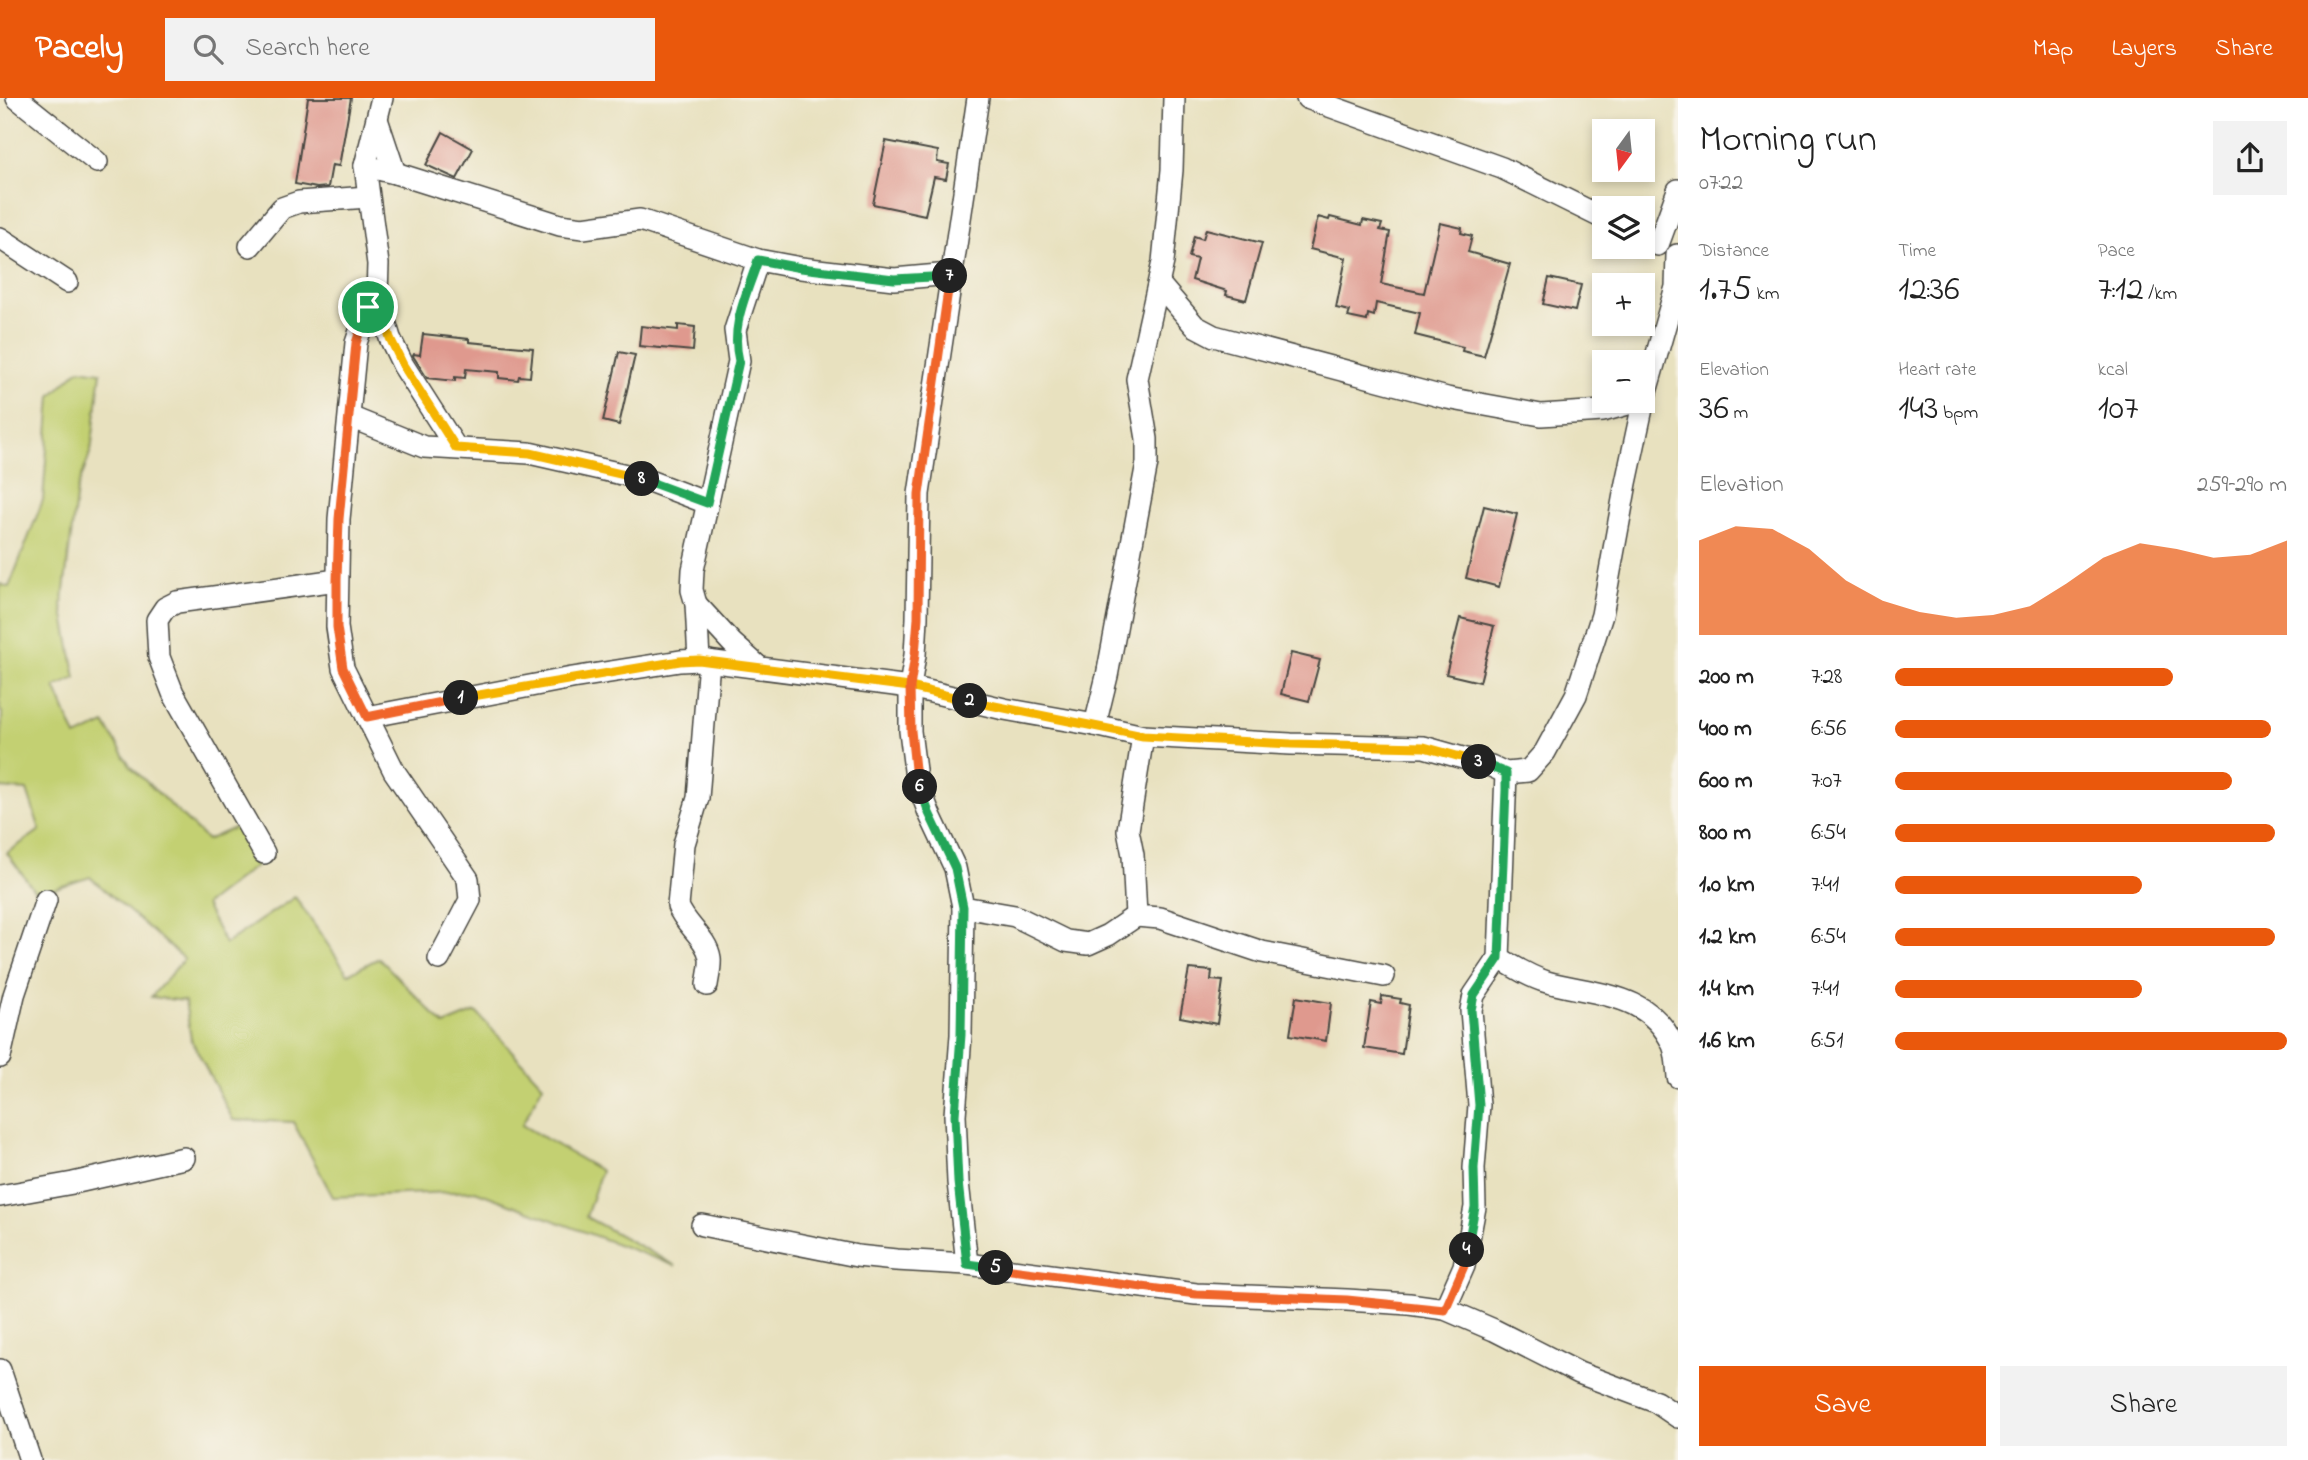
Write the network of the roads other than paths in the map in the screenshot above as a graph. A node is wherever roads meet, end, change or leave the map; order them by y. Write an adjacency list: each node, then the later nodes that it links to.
1 (17, 98): 6 (street)
2 (978, 98): 16 (street)
3 (1174, 98): 18 (street)
4 (1307, 98): 11 (street)
5 (379, 108): 7 (street); 8 (street)
6 (97, 162)
7 (365, 166): 8 (street); 10 (street)
8 (395, 173): 15 (street)
9 (1678, 190): 14 (street)
10 (368, 198): 13 (street); 19 (street)
11 (1592, 213)
12 (0, 238): 17 (street)
13 (250, 246)
14 (1664, 248): 20 (street)
15 (758, 260): 16 (street); 25 (street)
16 (950, 274): 30 (street)
17 (66, 282)
18 (1160, 285): 21 (street); 32 (street)
19 (377, 295): 23 (street); 24 (street)
20 (1655, 357)
21 (1592, 412)
22 (1639, 413): 34 (street)
23 (350, 417): 24 (street); 26 (street)
24 (456, 448): 25 (street)
25 (707, 503): 27 (street)
26 (337, 580): 31 (street); 35 (street)
27 (696, 604): 28 (street); 29 (street)
28 (704, 661): 29 (street); 31 (street); 42 (street)
29 (760, 668): 30 (street)
30 (910, 687): 32 (street); 37 (street)
31 (367, 717): 40 (street)
32 (1095, 724): 33 (street)
33 (1143, 736): 34 (street); 38 (street)
34 (1506, 773): 39 (street)
35 (264, 853)
36 (46, 900): 43 (street)
37 (963, 907): 38 (street); 49 (street)
38 (1136, 916): 41 (street)
39 (1499, 958): 45 (street); 50 (street)
40 (439, 959)
41 (1384, 976)
42 (707, 985)
43 (7, 995): 44 (street)
44 (0, 1057)
45 (1678, 1077)
46 (184, 1158): 47 (street)
47 (0, 1196)
48 (702, 1226): 49 (street)
49 (967, 1264): 50 (street)
50 (1445, 1310): 52 (street)
51 (0, 1370): 53 (street)
52 (1678, 1417)
53 (30, 1460)

